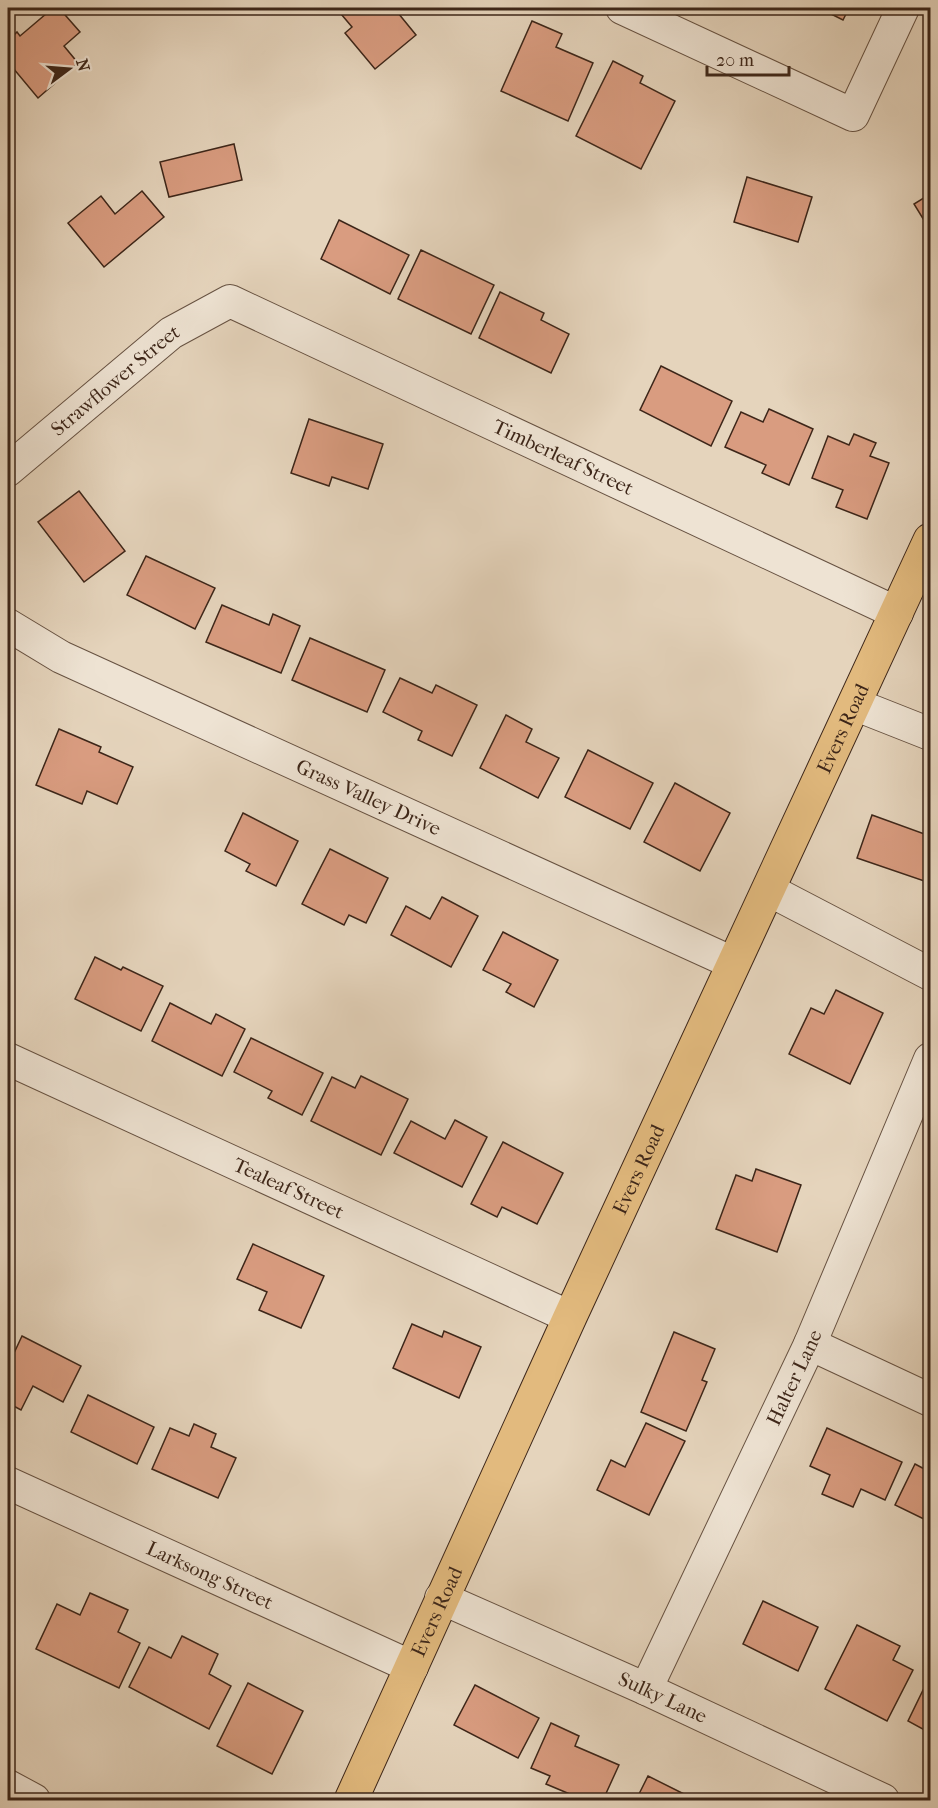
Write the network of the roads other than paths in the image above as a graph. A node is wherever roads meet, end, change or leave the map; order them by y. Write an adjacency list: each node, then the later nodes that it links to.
1 (622, 8): 2 (street)
2 (903, 8)
3 (230, 301): 4 (street, Strawflower Street); 6 (street, Timberleaf Street)
4 (8, 470)
5 (927, 556): 6 (main road, Evers Road)
6 (897, 613): 8 (main road, Evers Road)
7 (8, 625): 11 (street, Grass Valley Drive)
8 (854, 704): 9 (street); 10 (main road, Evers Road)
9 (930, 734)
10 (769, 890): 11 (main road, Evers Road); 12 (street)
11 (733, 963): 15 (main road, Evers Road)
12 (930, 974)
13 (8, 1059): 15 (street, Tealeaf Street)
14 (930, 1059): 16 (street, Halter Lane)
15 (570, 1317): 19 (main road, Evers Road)
16 (810, 1344): 17 (street); 21 (street, Halter Lane)
17 (930, 1400)
18 (8, 1483): 20 (street, Larksong Street)
19 (441, 1598): 20 (main road, Evers Road); 21 (street, Sulky Lane)
20 (412, 1667): 24 (main road, Evers Road)
21 (646, 1689): 25 (street, Sulky Lane)
22 (8, 1786): 23 (street)
23 (34, 1800)
24 (351, 1800)
25 (883, 1800)

